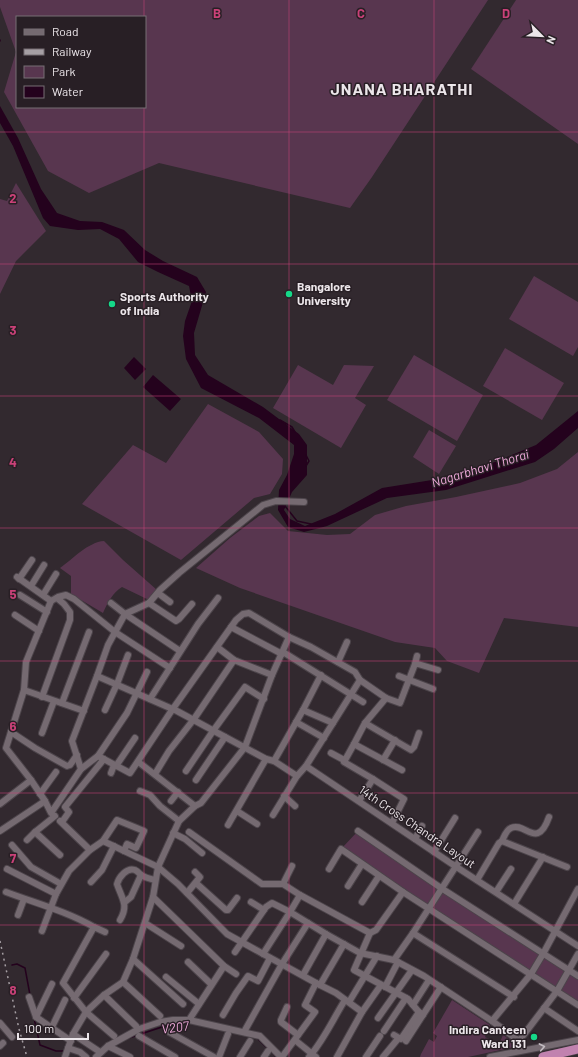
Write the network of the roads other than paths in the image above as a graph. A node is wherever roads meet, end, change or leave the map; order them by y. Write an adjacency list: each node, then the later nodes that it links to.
1 (304, 502): 6 (street)
2 (32, 560): 5 (street)
3 (44, 565): 5 (street)
4 (56, 574): 8 (street)
5 (31, 586): 8 (street)
6 (158, 593): 11 (street); 13 (street)
7 (20, 595): 15 (street)
8 (43, 595): 10 (street)
9 (218, 598): 25 (street)
10 (54, 599): 15 (street); 21 (street); 46 (street)
11 (170, 602)
12 (111, 603): 16 (street)
13 (149, 603): 14 (street); 16 (street)
14 (192, 604)
15 (47, 612): 19 (street)
16 (125, 614): 21 (street); 25 (street)
17 (15, 616): 19 (street)
18 (231, 627): 22 (street); 24 (street); 26 (street)
19 (39, 631): 43 (street)
20 (89, 632): 52 (street)
21 (115, 632): 32 (street); 36 (street)
22 (289, 637): 26 (street); 30 (street)
23 (347, 642): 30 (street)
24 (217, 647): 29 (street); 54 (street)
25 (180, 651): 32 (street)
26 (282, 653): 35 (street); 37 (street)
27 (128, 655): 41 (street)
28 (417, 656): 31 (street)
29 (234, 660): 37 (street); 57 (street)
30 (338, 662): 39 (street)
31 (415, 664): 33 (street); 40 (street)
32 (170, 668): 48 (street)
33 (438, 670)
34 (147, 672): 44 (street)
35 (321, 675): 45 (street); 55 (street)
36 (97, 676): 41 (street); 56 (street)
37 (272, 676): 49 (street)
38 (399, 676): 40 (street)
39 (360, 680): 45 (street); 47 (street)
40 (409, 680): 42 (street); 47 (street)
41 (117, 684): 44 (street); 53 (street)
42 (433, 689)
43 (24, 690): 46 (street); 62 (street)
44 (138, 694): 48 (street); 75 (street)
45 (350, 694): 51 (street); 59 (street)
46 (42, 697): 50 (street)
47 (386, 698): 60 (street)
48 (150, 699): 54 (street)
49 (264, 699): 61 (street); 71 (street)
50 (54, 700): 52 (street); 63 (street)
51 (363, 702)
52 (62, 703): 56 (street)
53 (104, 710)
54 (172, 710): 57 (street); 81 (street)
55 (303, 710): 58 (street); 59 (street)
56 (84, 711): 74 (street)
57 (194, 719): 61 (street); 88 (street)
58 (296, 722): 67 (street); 79 (street)
59 (333, 723): 67 (street)
60 (365, 723): 68 (street); 70 (street)
61 (213, 731): 65 (street); 85 (street)
62 (11, 732): 72 (street); 74 (street)
63 (42, 733)
64 (419, 733): 68 (street)
65 (225, 737): 71 (street); 92 (street)
66 (135, 738): 81 (street)
67 (324, 738): 82 (street)
68 (395, 740): 78 (street)
69 (0, 744): 72 (street)
70 (354, 744): 77 (street); 78 (street)
71 (245, 747): 76 (street); 101 (street)
72 (6, 748): 91 (street)
73 (331, 753): 77 (street)
74 (77, 755): 83 (street)
75 (101, 758): 81 (street); 83 (street); 109 (street)
76 (266, 759): 79 (street); 103 (street)
77 (344, 760): 90 (street)
78 (383, 760): 84 (street)
79 (274, 761): 89 (street)
80 (141, 764): 88 (street)
81 (115, 765): 87 (street)
82 (306, 766): 89 (street); 99 (street, 14th Cross Chandra Layout)
83 (81, 769): 104 (street)
84 (402, 770)
85 (186, 771)
86 (56, 772): 95 (street)
87 (110, 773)
88 (155, 774): 94 (street)
89 (297, 776): 96 (street)
90 (373, 779): 99 (street); 110 (street)
91 (31, 780): 95 (street); 100 (street)
92 (196, 780)
93 (140, 791): 108 (street)
94 (178, 792): 98 (street); 101 (street)
95 (40, 794): 97 (street)
96 (284, 796): 102 (street); 105 (street)
97 (45, 801): 104 (street); 115 (street)
98 (171, 801)
99 (359, 801): 110 (street, 14th Cross Chandra Layout)
100 (0, 804)
101 (195, 806): 108 (street)
102 (295, 806)
103 (237, 811): 111 (street); 112 (street)
104 (53, 814): 109 (street); 116 (street)
105 (273, 815)
106 (549, 817): 123 (street)
107 (455, 818): 128 (street)
108 (179, 821): 119 (street)
109 (62, 822): 126 (street)
110 (392, 823): 120 (street, 14th Cross Chandra Layout)
111 (257, 824)
112 (228, 825)
113 (422, 826): 120 (street)
114 (358, 830): 150 (street)
115 (0, 831)
116 (35, 832): 121 (street); 130 (street)
117 (189, 832): 148 (street)
118 (478, 832): 134 (street)
119 (173, 833): 129 (street); 135 (street)
120 (415, 839): 128 (street, 14th Cross Chandra Layout)
121 (27, 840)
122 (102, 841): 125 (street); 126 (street); 127 (street)
123 (502, 841): 131 (street); 144 (street)
124 (12, 846): 147 (street)
125 (114, 846): 127 (street); 145 (street)
126 (90, 850): 147 (street)
127 (124, 851): 135 (street)
128 (434, 852): 134 (street, 14th Cross Chandra Layout)
129 (202, 853)
130 (60, 855)
131 (542, 857): 136 (street); 164 (street)
132 (362, 864): 138 (street); 142 (street); 149 (street)
133 (292, 866): 148 (street)
134 (455, 866): 144 (street, 14th Cross Chandra Layout); 150 (street)
135 (158, 867): 143 (street); 156 (street)
136 (567, 868)
137 (7, 869): 155 (street)
138 (329, 869)
139 (511, 869): 154 (street)
140 (195, 872): 146 (street)
141 (141, 875): 143 (street); 161 (street); 161 (street)
142 (379, 876): 153 (street); 163 (street)
143 (155, 880): 158 (street)
144 (477, 880): 154 (street, 14th Cross Chandra Layout)
145 (91, 882)
146 (196, 883): 156 (street); 159 (street)
147 (61, 884): 155 (street)
148 (283, 884): 157 (street)
149 (348, 886)
150 (441, 888): 166 (street); 188 (street)
151 (578, 889): 175 (street)
152 (6, 892): 160 (street)
153 (402, 892): 166 (street); 177 (street)
154 (496, 892): 164 (street, 14th Cross Chandra Layout)
155 (56, 894): 165 (street)
156 (187, 894): 180 (street)
157 (300, 895): 168 (street); 177 (street)
158 (153, 897): 172 (street); 196 (street)
159 (237, 898)
160 (24, 899): 165 (street); 169 (street)
161 (125, 902): 170 (street)
162 (251, 902): 167 (street)
163 (362, 902)
164 (514, 904): 175 (street, 14th Cross Chandra Layout)
165 (51, 908): 173 (street); 174 (street)
166 (428, 908): 178 (street); 200 (street)
167 (264, 910): 168 (street); 180 (street)
168 (290, 912): 171 (street); 187 (street)
169 (18, 915)
170 (120, 920)
171 (308, 922): 179 (street); 195 (street)
172 (145, 923): 182 (street); 192 (street)
173 (94, 927): 176 (street); 217 (street)
174 (42, 931)
175 (556, 931): 183 (street, 14th Cross Chandra Layout); 188 (street)
176 (105, 932)
177 (370, 933): 185 (street)
178 (414, 933): 193 (street); 216 (street)
179 (326, 934): 181 (street); 201 (street)
180 (242, 943): 184 (street); 187 (street)
181 (344, 944): 185 (street); 209 (street)
182 (181, 946)
183 (578, 946)
184 (235, 952)
185 (360, 953): 190 (street); 202 (street)
186 (106, 954): 217 (street)
187 (263, 954): 191 (street)
188 (543, 954): 198 (street); 200 (street)
189 (578, 954): 198 (street)
190 (377, 956): 193 (street); 202 (street)
191 (270, 958): 195 (street); 230 (street)
192 (133, 959): 206 (street); 221 (street)
193 (396, 961): 197 (street); 210 (street)
194 (188, 962): 208 (street)
195 (282, 964): 201 (street); 241 (street)
196 (224, 966): 199 (street); 208 (street)
197 (412, 970): 205 (street); 213 (street)
198 (569, 970): 203 (street); 212 (street)
199 (236, 974)
200 (531, 974): 212 (street); 216 (street)
201 (303, 975): 209 (street)
202 (366, 976): 210 (street); 220 (street)
203 (578, 976)
204 (166, 977): 222 (street)
205 (429, 980): 211 (street); 223 (street)
206 (123, 982): 214 (street); 231 (street)
207 (52, 984): 232 (street)
208 (212, 984): 222 (street)
209 (318, 984): 220 (street); 247 (street)
210 (383, 986): 213 (street); 228 (street)
211 (441, 987): 229 (street); 235 (street)
212 (557, 991): 224 (street); 226 (street)
213 (396, 993): 218 (street); 233 (street)
214 (104, 995): 227 (street); 237 (street)
215 (29, 997): 232 (street)
216 (514, 997): 235 (street)
217 (74, 998): 227 (street)
218 (406, 998): 223 (street); 270 (street)
219 (65, 1000): 238 (street)
220 (347, 1001): 228 (street); 260 (street)
221 (182, 1004)
222 (199, 1004): 234 (street)
223 (413, 1005): 229 (street)
224 (578, 1005)
225 (287, 1007): 247 (street)
226 (544, 1008): 239 (street); 251 (street)
227 (86, 1012): 242 (street); 244 (street)
228 (362, 1012): 269 (street)
229 (421, 1014): 252 (street); 271 (street)
230 (223, 1015)
231 (160, 1016)
232 (36, 1017): 238 (street)
233 (378, 1018)
234 (189, 1020): 241 (street); 253 (street)
235 (492, 1021): 251 (street)
236 (0, 1023): 246 (street)
237 (136, 1026)
238 (51, 1029): 249 (street)
239 (578, 1031)
240 (169, 1032): 265 (street)
241 (244, 1032): 259 (street)
242 (74, 1034): 249 (street); 258 (street)
243 (228, 1034): 266 (street)
244 (114, 1036)
245 (139, 1036): 264 (street)
246 (12, 1037)
247 (296, 1038): 259 (street); 260 (street)
248 (578, 1040): 256 (street, one-way to 248)
249 (71, 1041): 254 (street)
250 (250, 1041): 267 (street)
251 (518, 1041): 256 (street)
252 (406, 1042)
253 (110, 1046): 258 (street); 263 (street)
254 (68, 1048): 261 (street); 262 (street)
255 (578, 1049): 273 (highway)
256 (528, 1050): 272 (street)
257 (268, 1051): 268 (street)
258 (98, 1054)
259 (281, 1056)
260 (312, 1056)
261 (65, 1057)
262 (86, 1057)
263 (130, 1057)
264 (176, 1057)
265 (214, 1057)
266 (219, 1057)
267 (240, 1057)
268 (264, 1057)
269 (337, 1057)
270 (366, 1057)
271 (383, 1057)
272 (490, 1057)
273 (543, 1057)

